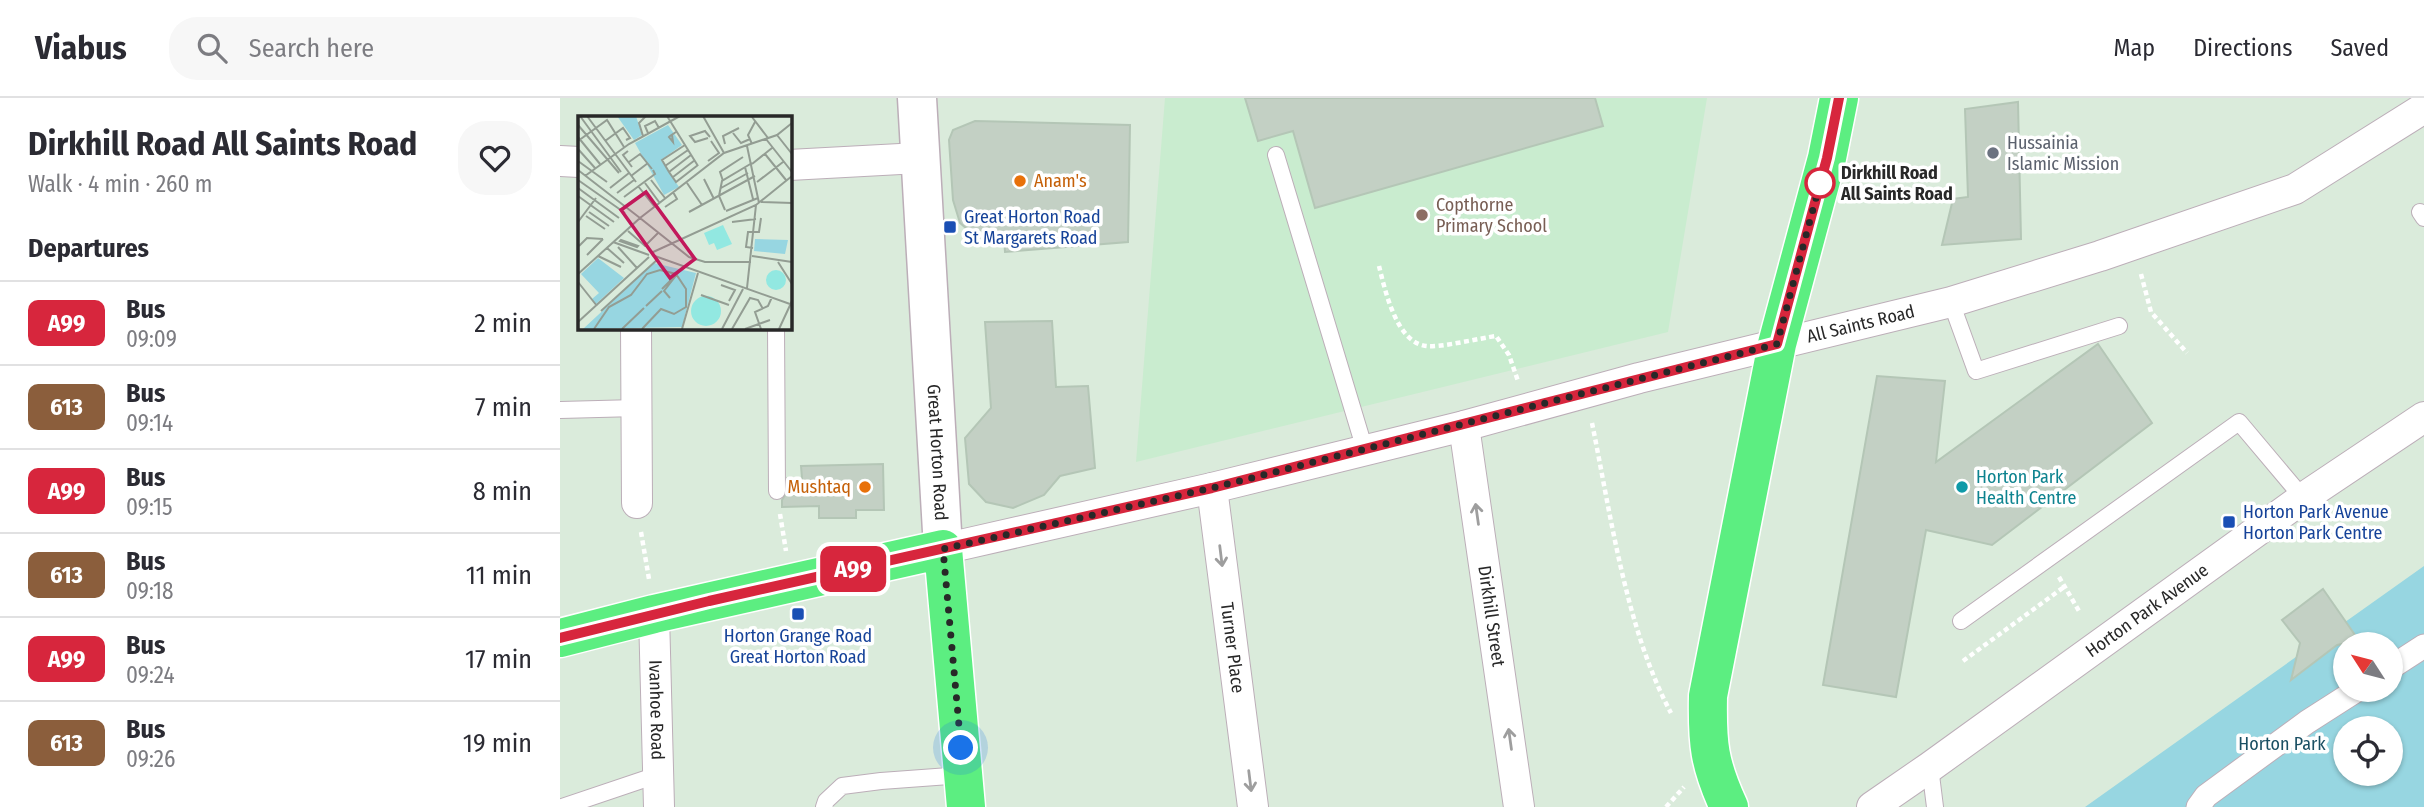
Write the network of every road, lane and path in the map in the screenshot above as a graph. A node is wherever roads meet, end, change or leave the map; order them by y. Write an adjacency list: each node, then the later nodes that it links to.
1 (917, 98): 5 (street, Great Horton Road)
2 (1839, 98): 15 (main road)
3 (2424, 108): 9 (street, All Saints Road)
4 (1276, 155): 23 (lane)
5 (919, 158): 8 (street); 28 (street, Great Horton Road)
6 (560, 161): 7 (street)
7 (578, 162)
8 (791, 165)
9 (2132, 246): 11 (street, All Saints Road); 16 (path)
10 (1379, 266): 19 (path)
11 (1951, 302): 12 (lane); 15 (street, All Saints Road)
12 (2119, 326)
13 (636, 329): 18 (street)
14 (776, 329): 25 (lane)
15 (1777, 344): 17 (street, All Saints Road); 49 (main road)
16 (2187, 353)
17 (1586, 393): 19 (street, All Saints Road); 40 (path)
18 (637, 408): 20 (lane); 27 (street)
19 (1528, 408): 21 (street, All Saints Road)
20 (560, 410)
21 (1464, 426): 23 (street, All Saints Road); 48 (street, Dirkhill Street, one-way to 21)
22 (2421, 427): 26 (street, Horton Park Avenue)
23 (1365, 450): 24 (street, All Saints Road)
24 (1212, 488): 28 (street, All Saints Road); 47 (street, Turner Place, one-way to 47)
25 (777, 491): 30 (path)
26 (2303, 498): 29 (lane); 41 (street, Horton Park Avenue)
27 (637, 503): 33 (path)
28 (943, 549): 30 (main road); 43 (main road, Great Horton Road)
29 (2047, 559): 31 (path); 34 (lane)
30 (790, 583): 33 (main road)
31 (2064, 587): 32 (path); 38 (path)
32 (2079, 611)
33 (654, 614): 35 (main road); 42 (street, Ivanhoe Road)
34 (1961, 621)
35 (560, 638)
36 (2424, 646): 37 (street)
37 (2403, 660)
38 (1963, 661)
39 (2338, 702): 52 (street)
40 (1672, 716)
41 (1930, 767): 50 (street, Horton Park Avenue); 51 (lane)
42 (657, 775): 44 (lane); 45 (street, Ivanhoe Road)
43 (964, 791): 46 (lane)
44 (562, 807)
45 (659, 807)
46 (824, 807)
47 (1253, 807)
48 (1519, 807)
49 (1729, 807)
50 (1872, 807)
51 (1935, 807)
52 (2198, 807)

